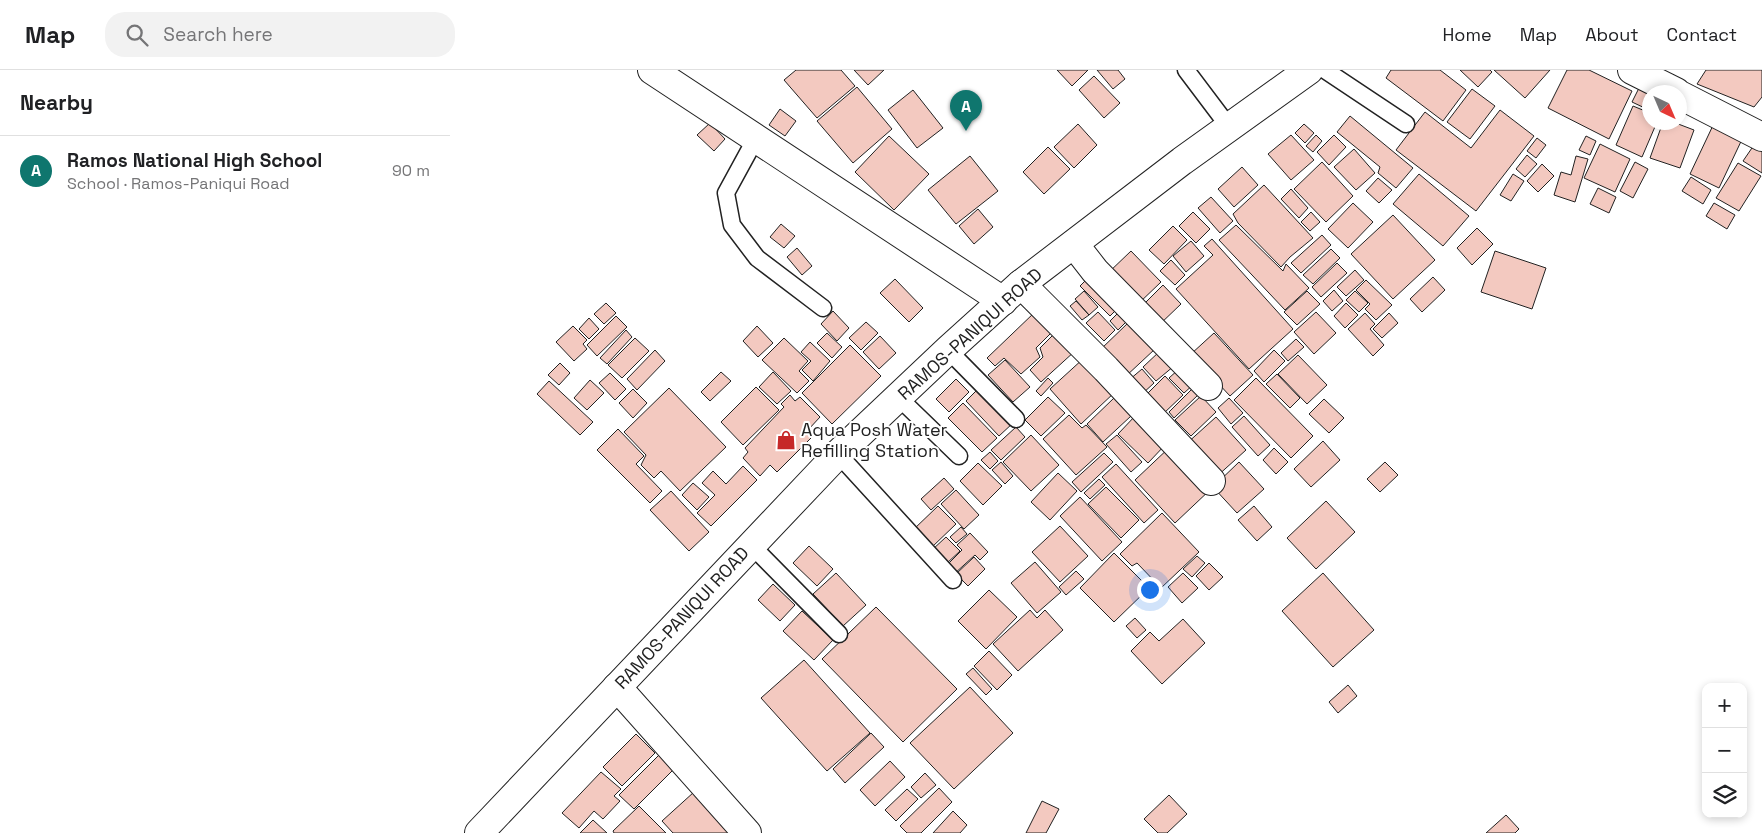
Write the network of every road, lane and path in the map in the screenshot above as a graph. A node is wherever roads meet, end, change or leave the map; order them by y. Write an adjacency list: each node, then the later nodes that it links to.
1 (1186, 70): 9 (lane)
2 (1309, 70): 9 (street, RAMOS-PANIQUI ROAD)
3 (1325, 70): 8 (lane)
4 (1632, 70): 6 (street)
5 (662, 72): 11 (street)
6 (1662, 85)
7 (1687, 98): 10 (street)
8 (1406, 124)
9 (1229, 127): 12 (street, RAMOS-PANIQUI ROAD)
10 (1762, 137)
11 (756, 138): 13 (street); 14 (lane)
12 (1074, 244): 13 (street, RAMOS-PANIQUI ROAD); 16 (street)
13 (1012, 293): 15 (street, RAMOS-PANIQUI ROAD); 21 (street)
14 (823, 308)
15 (948, 350): 17 (street, RAMOS-PANIQUI ROAD); 18 (lane)
16 (1208, 386)
17 (898, 397): 19 (street, RAMOS-PANIQUI ROAD); 20 (lane)
18 (1016, 419)
19 (838, 454): 22 (street, RAMOS-PANIQUI ROAD); 23 (lane)
20 (960, 456)
21 (1211, 481)
22 (751, 545): 24 (lane); 25 (street, RAMOS-PANIQUI ROAD)
23 (953, 580)
24 (839, 634)
25 (617, 686): 26 (street, RAMOS-PANIQUI ROAD); 27 (street)
26 (479, 833)
27 (747, 833)

